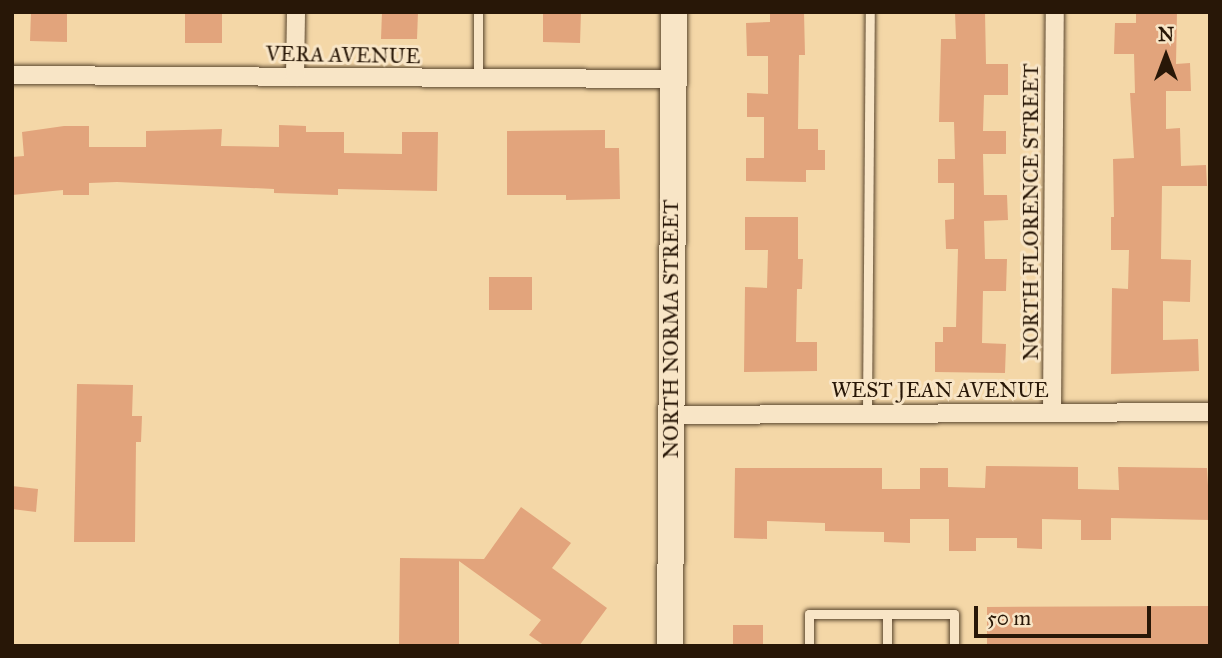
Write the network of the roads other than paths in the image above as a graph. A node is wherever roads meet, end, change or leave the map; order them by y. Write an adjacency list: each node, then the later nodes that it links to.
1 (296, 12): 7 (street)
2 (478, 12): 8 (lane)
3 (674, 12): 9 (main road, NORTH NORMA STREET)
4 (870, 12): 12 (lane)
5 (1055, 12): 10 (street, NORTH FLORENCE STREET)
6 (12, 75): 7 (street, VERA AVENUE)
7 (295, 77): 8 (street, VERA AVENUE)
8 (478, 79): 9 (street, VERA AVENUE)
9 (674, 79): 13 (main road, NORTH NORMA STREET)
10 (1052, 411): 11 (street, WEST JEAN AVENUE); 12 (street, WEST JEAN AVENUE)
11 (1210, 412)
12 (867, 413): 13 (street, WEST JEAN AVENUE)
13 (671, 415): 15 (main road, NORTH NORMA STREET)
14 (887, 614): 16 (lane); 17 (lane); 18 (lane)
15 (670, 646)
16 (809, 646)
17 (887, 646)
18 (954, 646)

